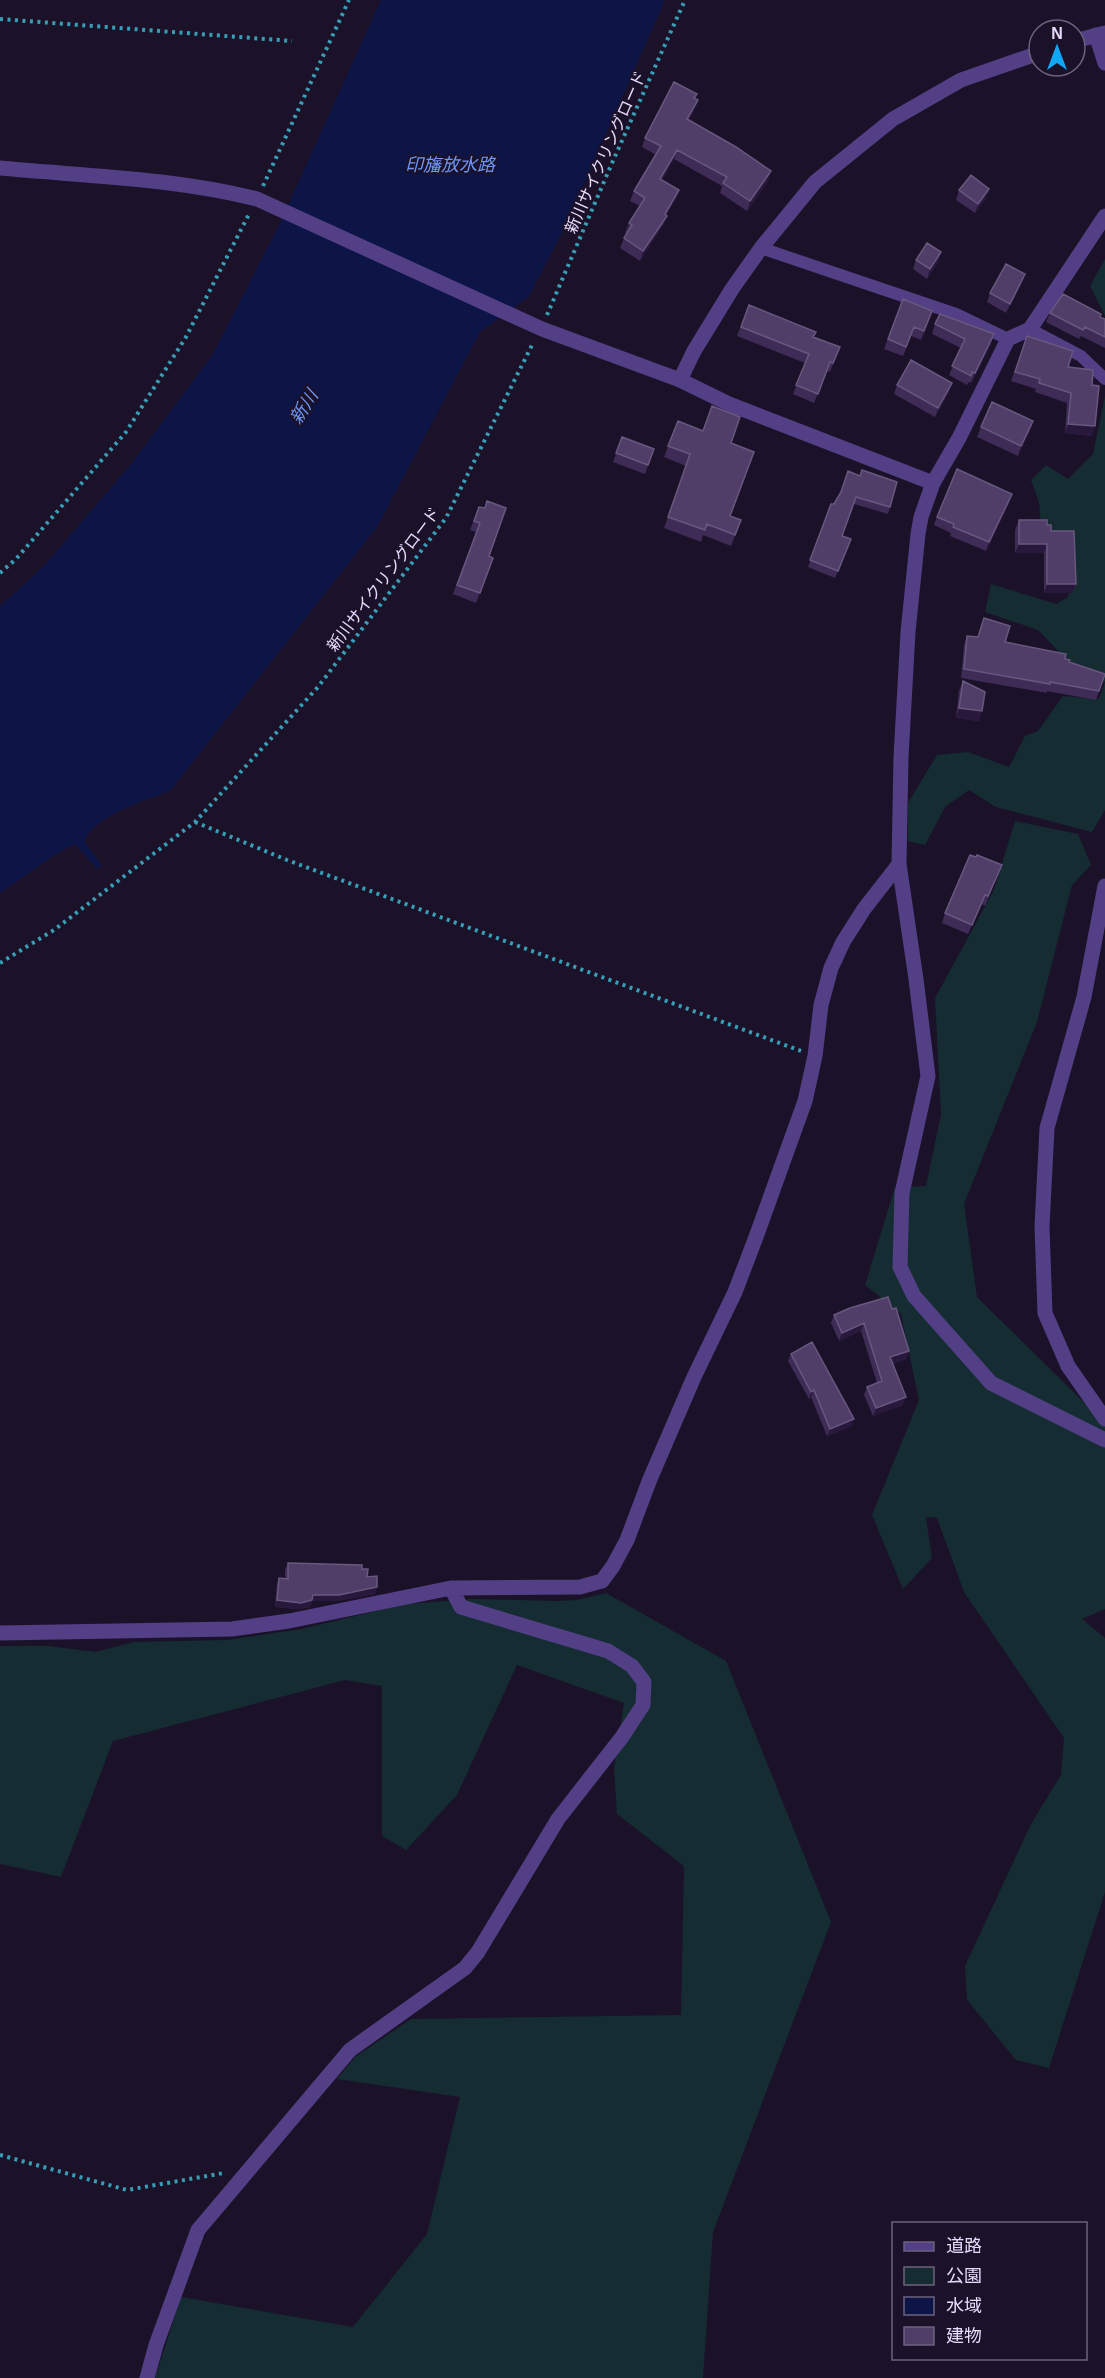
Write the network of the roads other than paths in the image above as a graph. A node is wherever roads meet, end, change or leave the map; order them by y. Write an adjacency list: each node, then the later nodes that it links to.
1 (1100, 34): 3 (street)
2 (1027, 57): 6 (street)
3 (1105, 63)
4 (0, 168): 10 (street)
5 (1105, 216): 7 (street)
6 (761, 248): 8 (lane); 10 (street)
7 (1030, 329): 8 (street); 9 (lane)
8 (1008, 339): 11 (street)
9 (1105, 379)
10 (680, 380): 11 (street)
11 (933, 483): 12 (street)
12 (899, 864): 15 (street); 16 (street)
13 (1105, 886): 14 (street)
14 (1105, 1419)
15 (1105, 1440)
16 (451, 1588): 17 (street); 18 (street)
17 (0, 1634)
18 (147, 2378)

